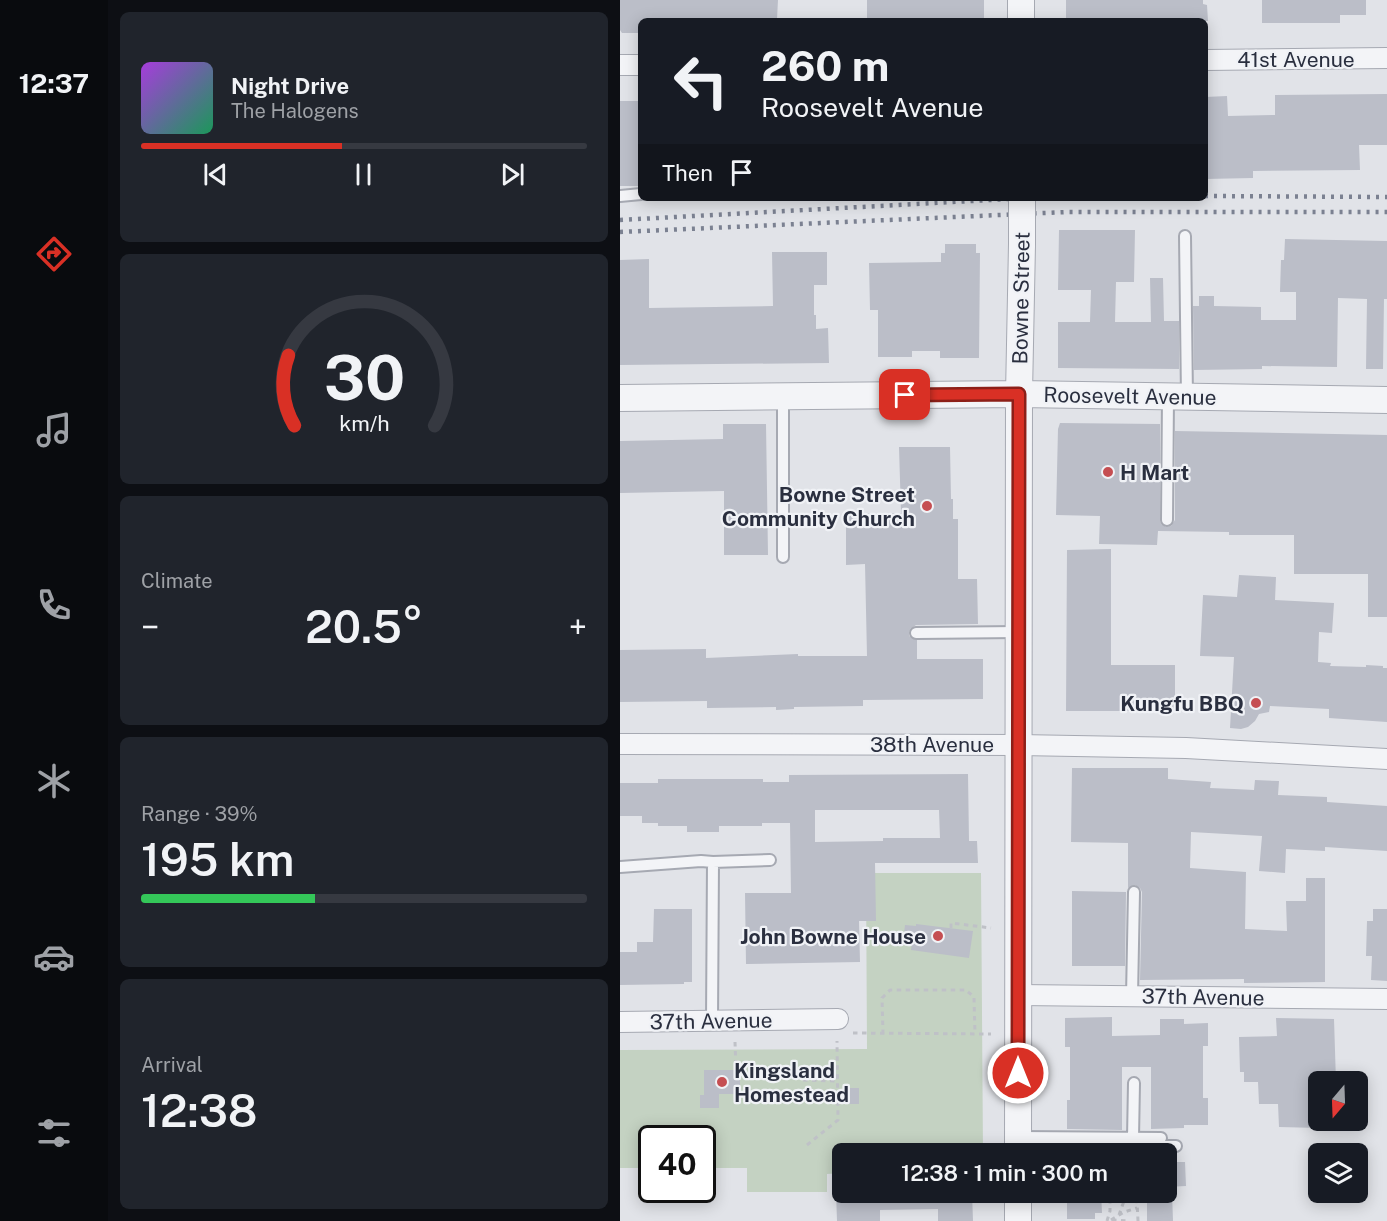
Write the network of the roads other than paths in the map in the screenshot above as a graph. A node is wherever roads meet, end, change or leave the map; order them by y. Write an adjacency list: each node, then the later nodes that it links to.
1 (1021, 0): 2 (street)
2 (1021, 18)
3 (1388, 58): 4 (street, 41st Avenue)
4 (1208, 60)
5 (620, 65): 6 (street)
6 (638, 65)
7 (638, 194): 8 (lane)
8 (620, 196)
9 (1022, 201): 11 (street, Bowne Street, bridge)
10 (1186, 236): 13 (lane)
11 (1019, 394): 12 (street, Roosevelt Avenue); 13 (street, Roosevelt Avenue); 18 (street, Bowne Street)
12 (783, 396): 14 (street, Roosevelt Avenue); 17 (lane)
13 (1177, 397): 15 (street, Roosevelt Avenue); 16 (lane)
14 (620, 398)
15 (1388, 400)
16 (1167, 520)
17 (783, 557)
18 (1019, 632): 19 (lane); 21 (street, Bowne Street)
19 (916, 633)
20 (620, 744): 21 (street, 38th Avenue)
21 (1019, 744): 22 (street, 38th Avenue); 27 (street, Bowne Street)
22 (1388, 759)
23 (770, 860): 24 (lane)
24 (713, 862): 25 (lane); 32 (lane)
25 (620, 867)
26 (1134, 892): 28 (lane)
27 (1018, 995): 28 (street, 37th Avenue); 36 (street, Bowne Street)
28 (1132, 996): 29 (street, 37th Avenue)
29 (1388, 999)
30 (838, 1019): 32 (street, 37th Avenue)
31 (620, 1022): 32 (street, 37th Avenue)
32 (712, 1022)
33 (1134, 1083): 34 (lane)
34 (1133, 1138): 35 (lane); 37 (lane)
35 (1161, 1138)
36 (1018, 1143)
37 (1051, 1143)
38 (1018, 1203): 39 (street)
39 (1018, 1221)

